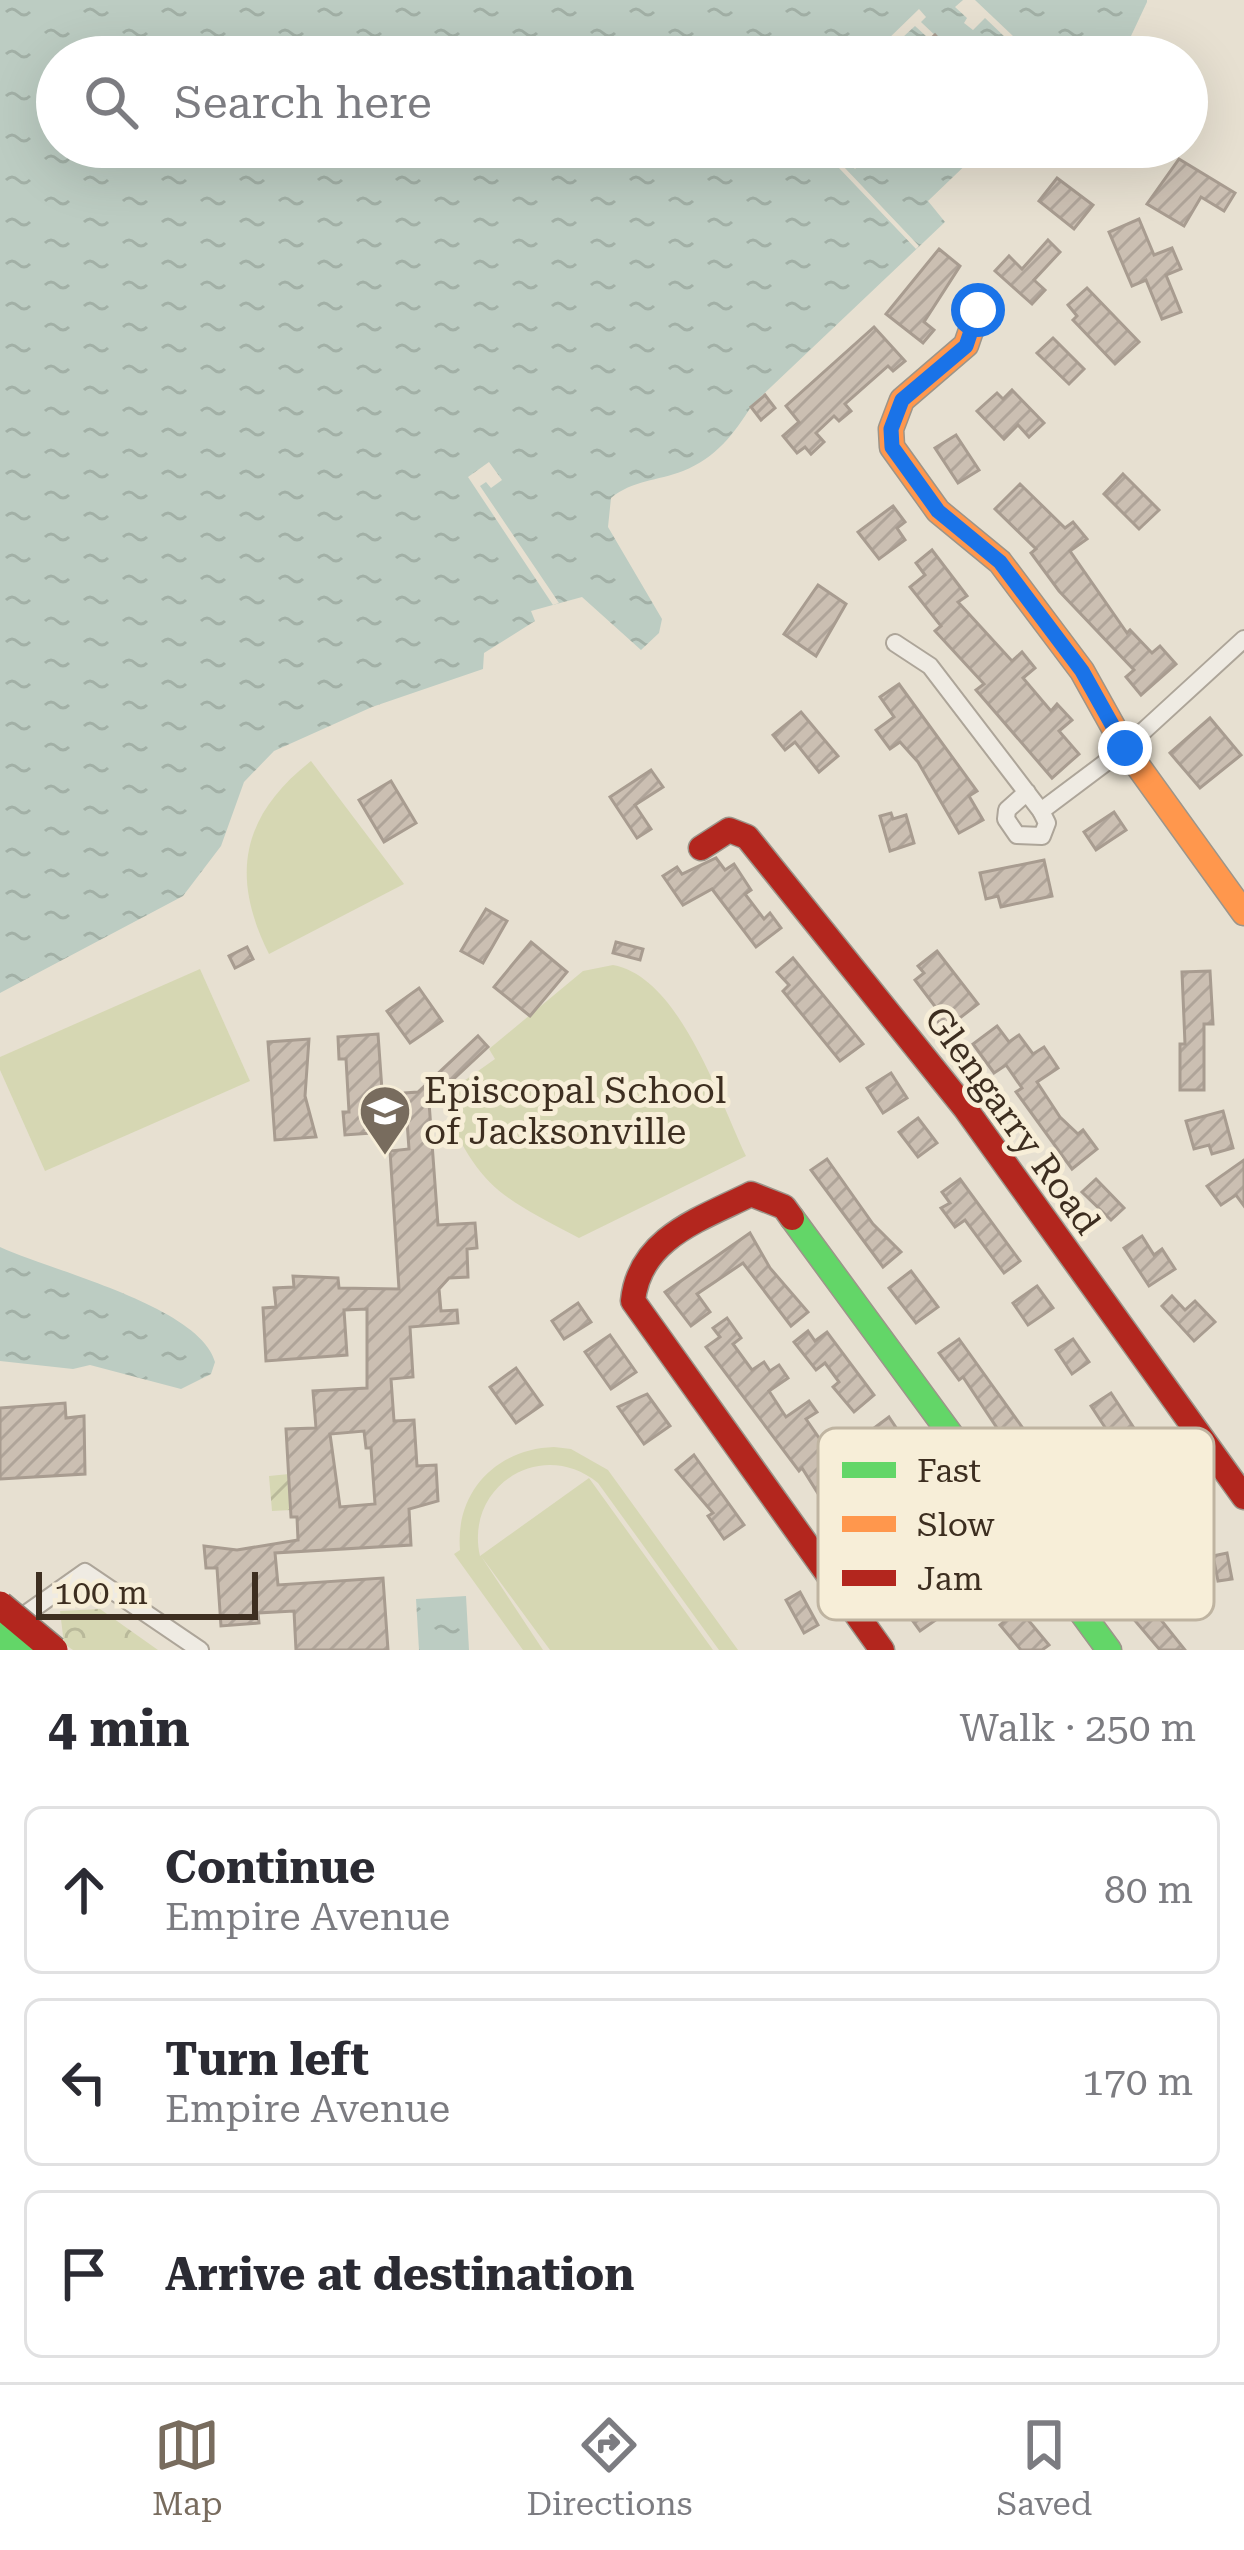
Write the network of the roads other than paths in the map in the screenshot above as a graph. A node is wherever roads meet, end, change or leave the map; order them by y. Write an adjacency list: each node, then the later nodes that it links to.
1 (978, 310): 4 (main road)
2 (1244, 639): 4 (street)
3 (895, 643): 5 (street)
4 (1125, 748): 6 (street); 8 (main road)
5 (1027, 792): 6 (street); 6 (street)
6 (1041, 811)
7 (701, 848): 10 (main road, Glengarry Road)
8 (1244, 913)
9 (945, 1428): 13 (main road)
10 (1195, 1428)
11 (1214, 1455): 12 (main road, Glengarry Road)
12 (1244, 1497)
13 (818, 1559)
14 (0, 1605): 19 (main road, bridge)
15 (862, 1620): 21 (main road)
16 (1087, 1620): 22 (main road)
17 (0, 1635): 18 (main road, bridge); 20 (street)
18 (20, 1650)
19 (54, 1650)
20 (200, 1650)
21 (882, 1650)
22 (1109, 1650)

